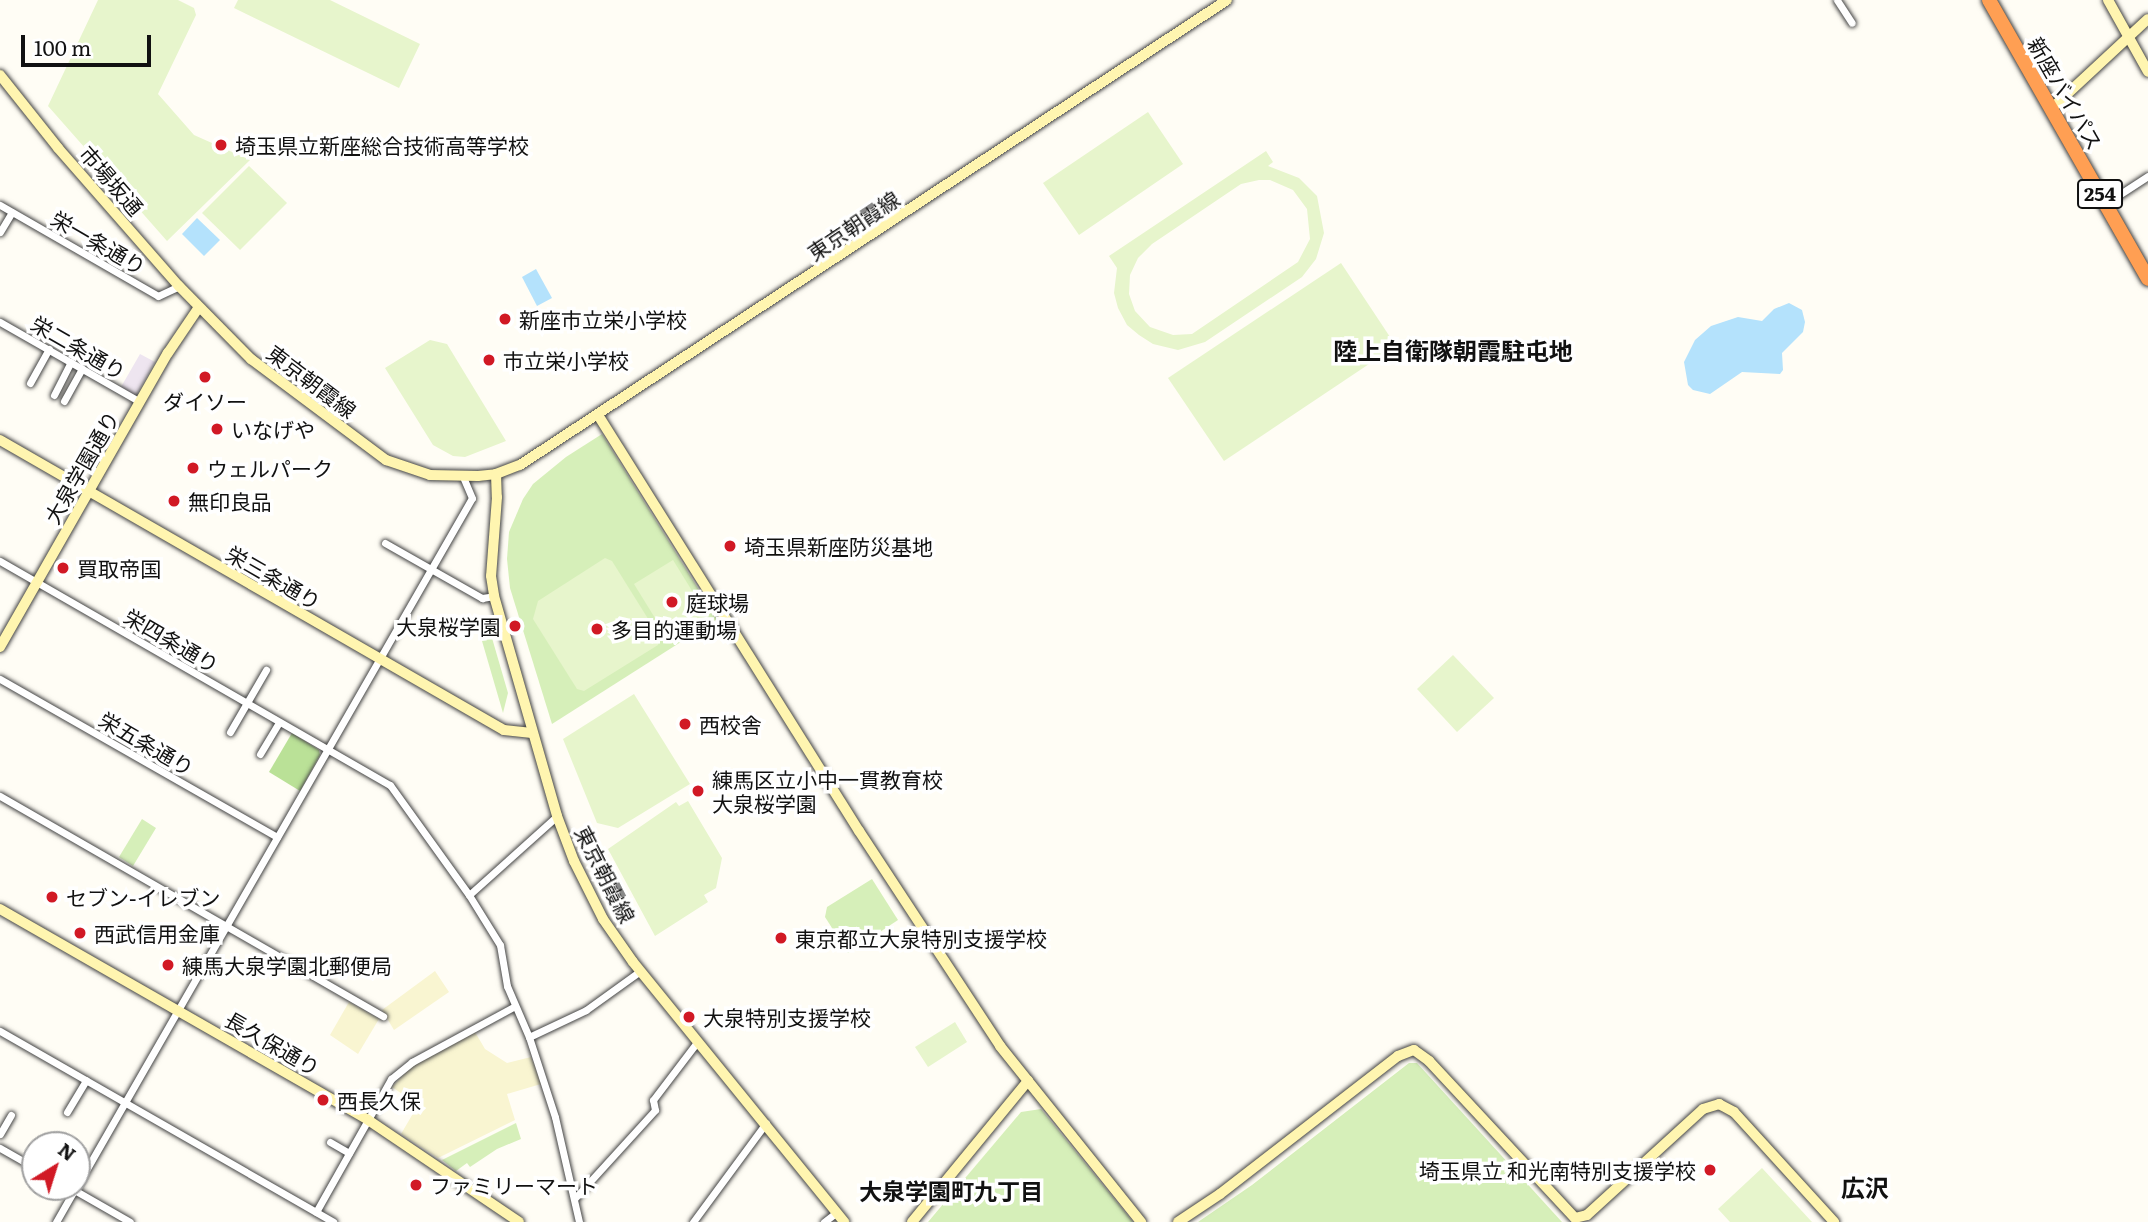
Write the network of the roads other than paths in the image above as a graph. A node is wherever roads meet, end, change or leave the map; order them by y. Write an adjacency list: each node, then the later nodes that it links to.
1 (1227, 0): 29 (street, 東京朝霞線)
2 (1837, 0): 7 (street)
3 (1989, 0): 11 (highway, 新座バイパス / 254)
4 (1999, 0): 11 (highway, 新座バイパス / 254)
5 (2108, 0): 8 (street)
6 (2148, 19): 8 (street)
7 (1852, 23)
8 (2129, 37): 9 (street); 11 (street)
9 (2148, 72)
10 (0, 75): 19 (street, 市場坂通)
11 (2054, 106): 13 (highway, 新座バイパス / 254); 18 (highway, 新座バイパス / 254)
12 (2148, 176): 13 (street)
13 (2111, 200): 17 (highway, 新座バイパス / 254)
14 (0, 205): 15 (street, 栄一条通り)
15 (12, 212): 16 (street); 19 (street, 栄一条通り)
16 (0, 232)
17 (2148, 264)
18 (2148, 279)
19 (179, 286): 20 (street, 市場坂通)
20 (198, 307): 28 (street, 大泉学園通り); 32 (street, 東京朝霞線)
21 (0, 322): 22 (street, 栄二条通り)
22 (49, 349): 23 (street, 栄二条通り); 25 (street)
23 (71, 362): 24 (street, 栄二条通り); 26 (street)
24 (82, 369): 27 (street); 28 (street, 栄二条通り)
25 (30, 383)
26 (54, 394)
27 (64, 401)
28 (140, 402): 33 (street, 大泉学園通り)
29 (598, 415): 31 (street, 東京朝霞線); 63 (street)
30 (0, 440): 33 (street, 栄三条通り)
31 (496, 474): 32 (street, 東京朝霞線); 38 (street, 東京朝霞線)
32 (463, 477): 36 (street)
33 (89, 492): 37 (street, 大泉学園通り); 40 (street, 栄三条通り)
34 (385, 543): 36 (street)
35 (0, 561): 37 (street, 栄四条通り)
36 (430, 569): 38 (street); 40 (street)
37 (37, 583): 39 (street, 大泉学園通り); 43 (street, 栄四条通り)
38 (494, 596): 46 (street, 東京朝霞線)
39 (0, 648)
40 (379, 659): 46 (street, 栄三条通り); 47 (street)
41 (266, 670): 43 (street)
42 (0, 679): 51 (street, 栄五条通り)
43 (247, 703): 44 (street, 栄四条通り); 45 (street)
44 (279, 722): 47 (street, 栄四条通り); 48 (street)
45 (230, 732)
46 (533, 733): 50 (street, 東京朝霞線)
47 (327, 749): 51 (street); 52 (street, 栄四条通り)
48 (260, 754)
49 (0, 796): 54 (street)
50 (557, 816): 52 (street); 55 (street, 東京朝霞線)
51 (277, 837): 54 (street)
52 (469, 895): 56 (street, 栄四条通り)
53 (0, 909): 57 (street, 長久保通り)
54 (226, 926): 57 (street); 58 (street)
55 (640, 971): 60 (street); 61 (street, 東京朝霞線)
56 (516, 1006): 60 (street, 栄四条通り); 67 (street)
57 (177, 1010): 64 (street); 67 (street, 長久保通り)
58 (383, 1016)
59 (0, 1031): 62 (street)
60 (529, 1037): 75 (street, 栄四条通り)
61 (698, 1041): 68 (street, 東京朝霞線); 75 (street)
62 (86, 1080): 64 (street); 65 (street)
63 (1028, 1081): 88 (street); 89 (street)
64 (125, 1102): 73 (street); 78 (street)
65 (67, 1112)
66 (11, 1115): 69 (street)
67 (368, 1120): 72 (street); 83 (street, 長久保通り)
68 (766, 1124): 79 (street, 東京朝霞線); 85 (street)
69 (0, 1134)
70 (330, 1142): 72 (street)
71 (0, 1148): 74 (street)
72 (349, 1153): 78 (street)
73 (91, 1159)
74 (21, 1160)
75 (575, 1198): 84 (street, 栄四条通り)
76 (91, 1199): 81 (street)
77 (68, 1201): 80 (street)
78 (316, 1212): 82 (street)
79 (836, 1212): 86 (street); 87 (street, 東京朝霞線)
80 (60, 1221)
81 (125, 1221)
82 (333, 1222)
83 (519, 1222)
84 (579, 1222)
85 (692, 1222)
86 (824, 1222)
87 (844, 1222)
88 (912, 1222)
89 (1141, 1222)
90 (1178, 1222): 91 (street)
91 (1834, 1222)

